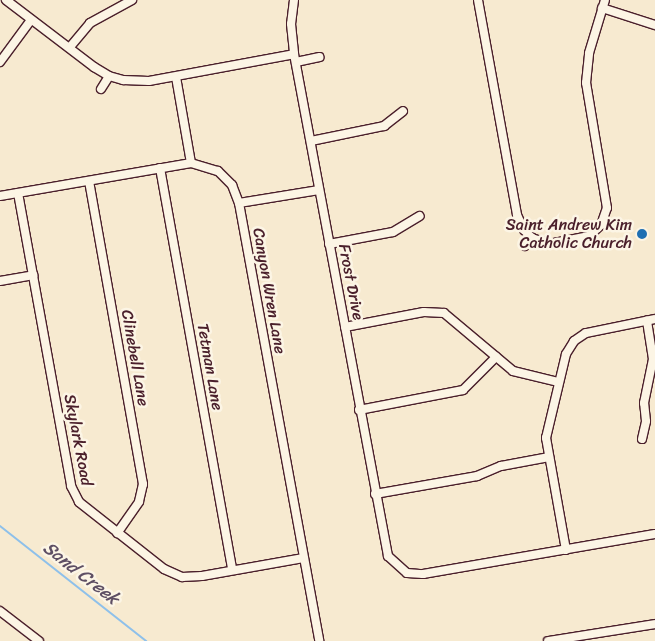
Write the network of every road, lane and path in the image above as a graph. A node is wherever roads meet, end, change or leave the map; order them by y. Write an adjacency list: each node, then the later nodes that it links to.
1 (6, 0): 6 (street)
2 (132, 0): 8 (street)
3 (294, 0): 10 (street, Frost Drive)
4 (478, 0): 25 (street)
5 (604, 4): 7 (street); 25 (street)
6 (32, 20): 8 (street); 11 (street)
7 (655, 25)
8 (70, 48): 12 (street)
9 (319, 57): 10 (street)
10 (295, 58): 13 (street); 16 (street, Frost Drive)
11 (0, 62)
12 (109, 76): 13 (street); 14 (street)
13 (176, 77): 17 (street)
14 (101, 89)
15 (403, 111): 16 (street)
16 (311, 140): 20 (street, Frost Drive)
17 (191, 163): 18 (street, Canyon Wren Lane); 23 (street, Canyon Wren Lane)
18 (160, 168): 19 (street, Canyon Wren Lane); 42 (street, Tetman Lane)
19 (89, 181): 21 (street, Canyon Wren Lane); 38 (street, Clinebell Lane)
20 (320, 190): 23 (street); 26 (street, Frost Drive)
21 (18, 194): 22 (street, Canyon Wren Lane); 28 (street, Skylark Road)
22 (0, 196)
23 (239, 203): 41 (street, Canyon Wren Lane)
24 (420, 216): 26 (street)
25 (532, 238): 27 (street)
26 (329, 244): 31 (street, Frost Drive)
27 (525, 246)
28 (33, 275): 29 (street); 38 (street, Skylark Road)
29 (0, 281)
30 (651, 320): 33 (street); 35 (street)
31 (345, 327): 32 (street); 34 (street, Frost Drive)
32 (496, 358): 33 (street); 34 (street)
33 (558, 382): 36 (street)
34 (360, 410): 37 (street, Frost Drive)
35 (642, 439)
36 (549, 457): 37 (street); 40 (street)
37 (375, 494): 40 (street, Frost Drive)
38 (117, 533): 42 (street, Skylark Road)
39 (655, 534): 40 (street)
40 (566, 550)
41 (303, 558): 42 (street, Skylark Road); 46 (street, Canyon Wren Lane)
42 (232, 570)
43 (0, 611): 45 (street)
44 (655, 624): 47 (street)
45 (39, 641)
46 (319, 641)
47 (548, 641)

